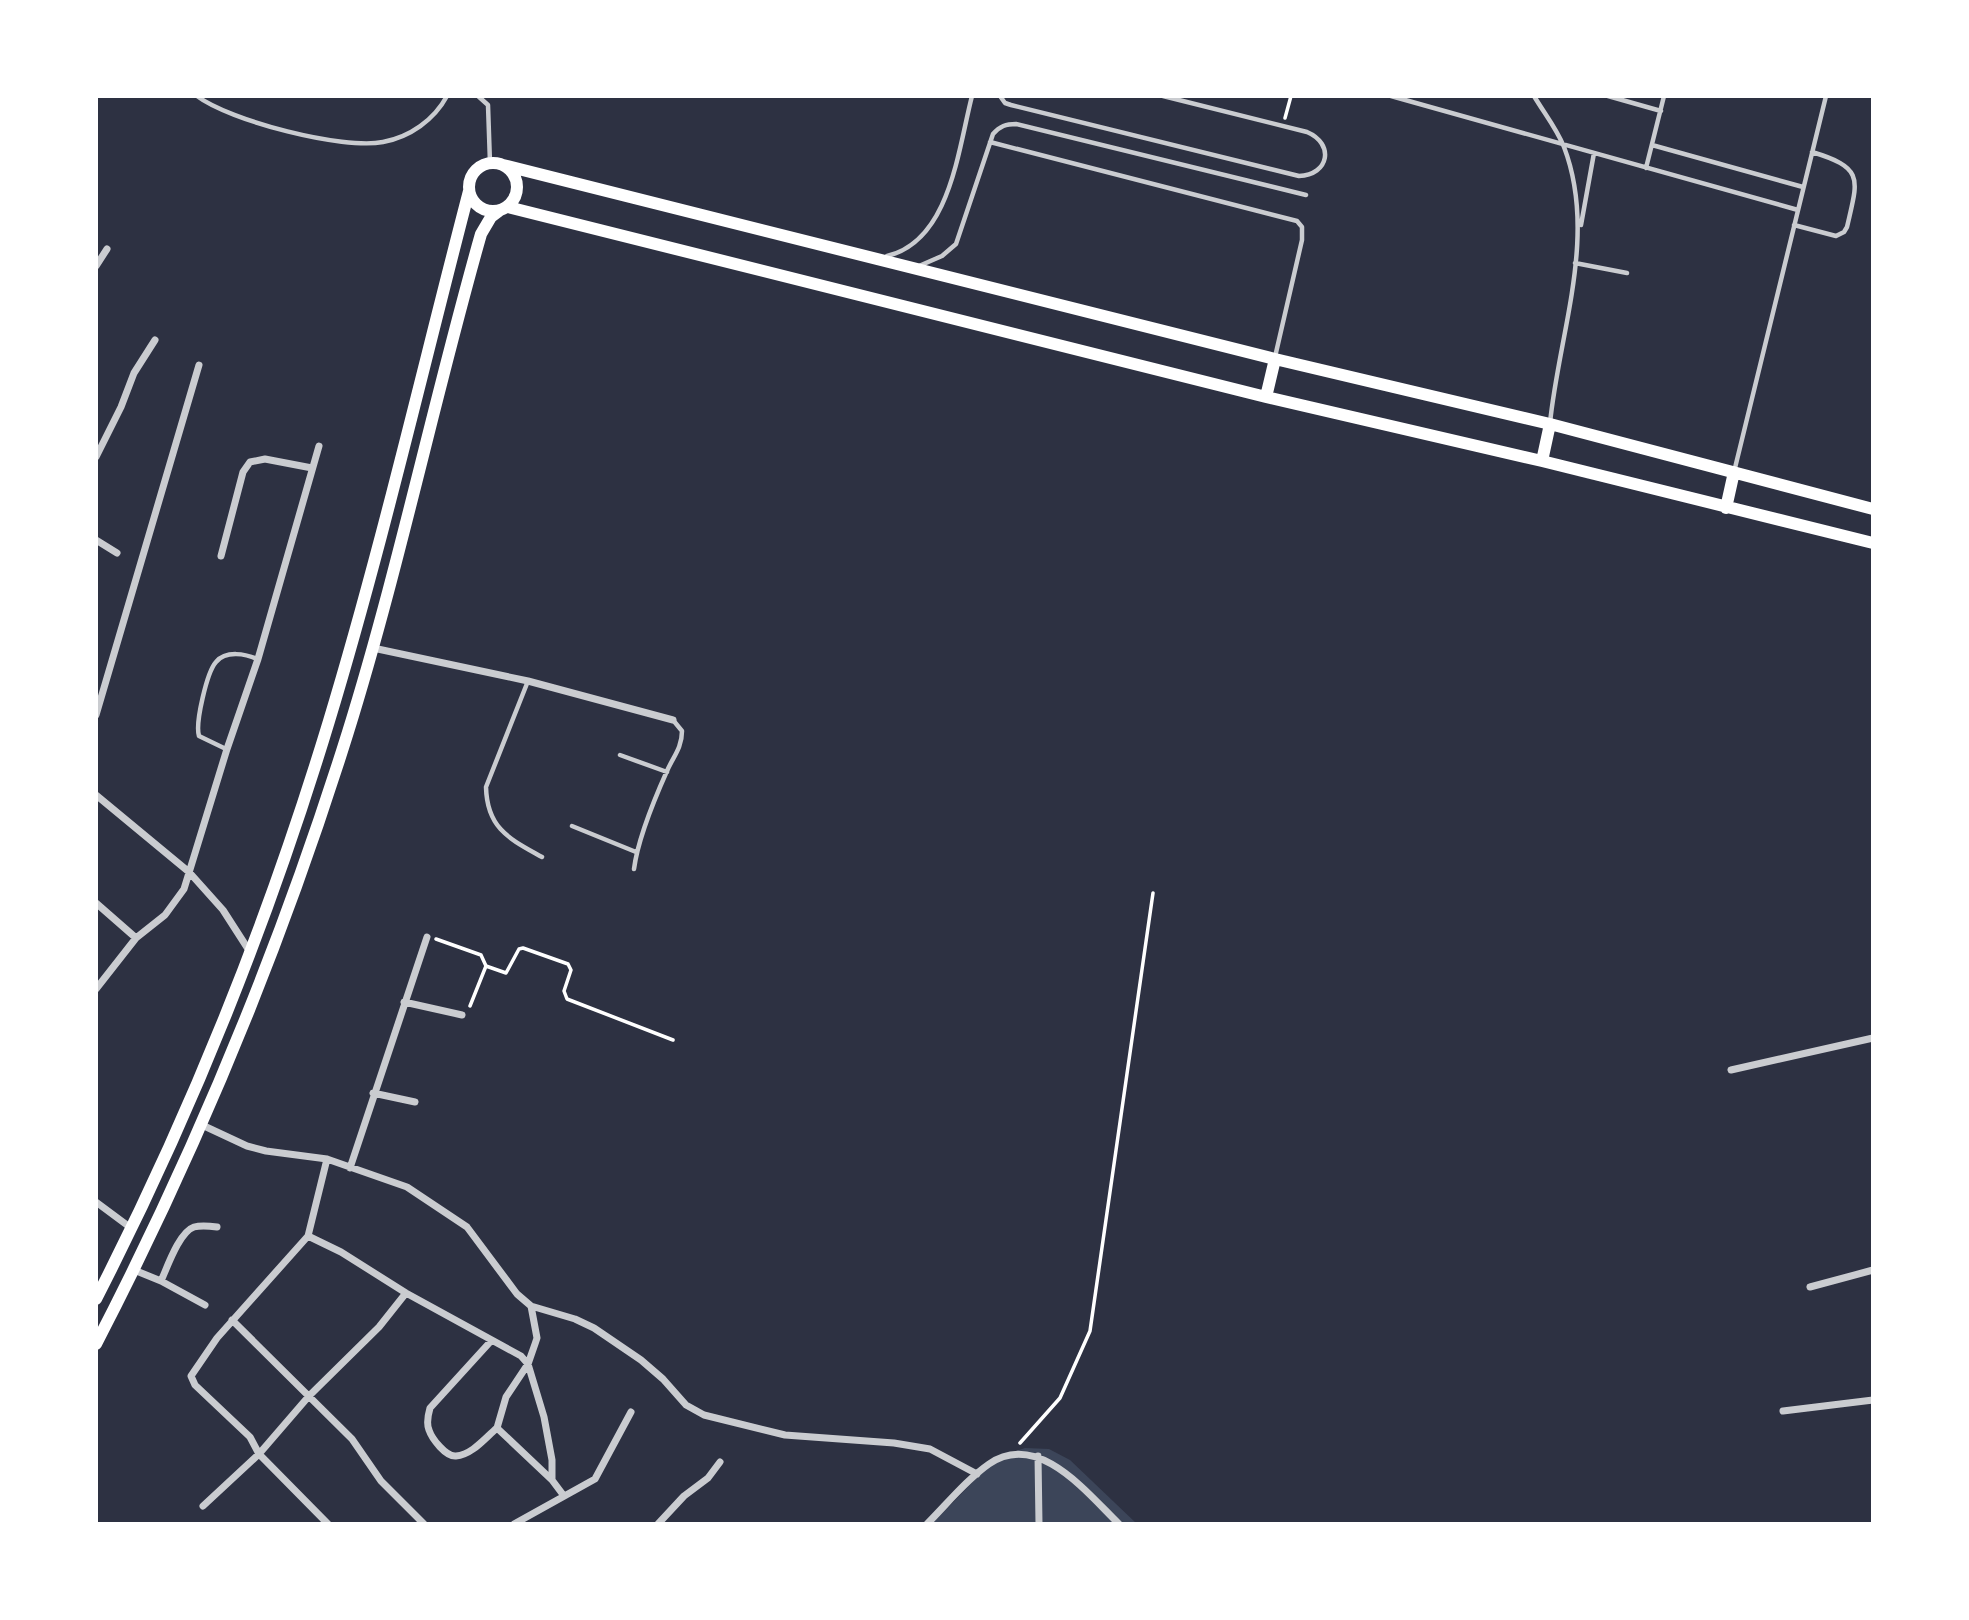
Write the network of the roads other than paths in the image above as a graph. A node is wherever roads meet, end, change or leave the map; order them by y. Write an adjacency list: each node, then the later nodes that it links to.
1 (197, 96): 2 (lane)
2 (447, 96)
3 (478, 96): 21 (lane)
4 (972, 96): 32 (lane)
5 (999, 96): 13 (lane)
6 (1163, 96): 13 (lane)
7 (1391, 96): 14 (lane)
8 (1415, 96): 14 (lane)
9 (1534, 96): 17 (lane)
10 (1608, 96): 15 (lane)
11 (1664, 96): 15 (lane)
12 (1826, 96): 19 (lane)
13 (1171, 97)
14 (1418, 103): 17 (lane)
15 (1661, 111): 18 (lane)
16 (990, 142): 26 (lane); 35 (lane); 38 (lane)
17 (1563, 144): 20 (lane); 30 (lane)
18 (1652, 145): 23 (lane); 24 (lane)
19 (1812, 152): 24 (lane); 29 (lane)
20 (1594, 153): 23 (lane); 30 (lane)
21 (490, 163): 22 (main road); 25 (main road)
22 (503, 165): 27 (main road); 32 (main road)
23 (1646, 168): 28 (lane)
24 (1804, 187): 28 (lane)
25 (469, 191): 27 (main road); 53 (main road)
26 (1306, 195)
27 (503, 209): 40 (main road); 54 (main road)
28 (1798, 209): 29 (lane)
29 (1794, 225): 46 (lane)
30 (1578, 239): 33 (lane)
31 (107, 249): 34 (street)
32 (878, 259): 35 (main road)
33 (1575, 263): 36 (lane); 41 (lane)
34 (96, 266)
35 (912, 267): 38 (main road)
36 (1627, 273)
37 (155, 340): 43 (street)
38 (1275, 359): 40 (main road); 41 (main road)
39 (199, 365): 57 (street)
40 (1266, 397): 44 (main road)
41 (1550, 424): 44 (main road); 46 (main road)
42 (319, 446): 45 (street)
43 (96, 457)
44 (1542, 461): 47 (main road)
45 (312, 468): 52 (street); 55 (street)
46 (1734, 472): 47 (main road); 48 (main road)
47 (1726, 508): 50 (main road)
48 (1873, 509)
49 (96, 540): 51 (street)
50 (1873, 543)
51 (117, 552)
52 (221, 556)
53 (352, 642): 54 (main road); 71 (main road)
54 (373, 648): 56 (street); 72 (main road)
55 (258, 659): 59 (street); 59 (lane)
56 (528, 681): 58 (street); 65 (lane)
57 (96, 715)
58 (673, 720): 61 (lane)
59 (227, 750): 67 (street)
60 (620, 755): 61 (lane)
61 (667, 772): 64 (lane)
62 (96, 795): 67 (street)
63 (572, 825): 64 (lane)
64 (636, 852): 66 (lane)
65 (542, 857)
66 (634, 869)
67 (188, 872): 70 (street); 71 (street)
68 (96, 903): 70 (street)
69 (427, 937): 74 (street)
70 (136, 938): 73 (street)
71 (250, 952): 72 (main road); 85 (main road)
72 (270, 959): 80 (main road)
73 (96, 989)
74 (404, 1002): 75 (street); 78 (street)
75 (462, 1015)
76 (1873, 1038): 77 (street)
77 (1731, 1070)
78 (373, 1093): 79 (street); 82 (street)
79 (415, 1102)
80 (202, 1125): 81 (street); 87 (main road)
81 (327, 1159): 82 (street); 86 (street)
82 (350, 1168): 94 (street)
83 (96, 1202): 85 (street)
84 (217, 1227): 89 (street)
85 (131, 1228): 92 (main road)
86 (308, 1236): 91 (street); 95 (street)
87 (134, 1270): 89 (street); 97 (main road)
88 (1873, 1270): 90 (street)
89 (161, 1281): 93 (street)
90 (1810, 1287)
91 (406, 1293): 96 (street); 99 (street)
92 (96, 1299)
93 (205, 1306)
94 (531, 1306): 98 (street); 107 (street)
95 (232, 1320): 99 (street); 104 (street)
96 (491, 1341): 98 (street); 103 (street)
97 (96, 1344)
98 (528, 1364): 103 (street); 108 (street)
99 (309, 1396): 104 (street); 112 (street)
100 (1873, 1400): 101 (street)
101 (1783, 1411)
102 (631, 1412): 109 (street)
103 (497, 1428): 108 (street)
104 (259, 1454): 110 (street); 111 (street)
105 (1038, 1456): 107 (street); 116 (street); 117 (street)
106 (720, 1462): 114 (street)
107 (977, 1474): 115 (street)
108 (552, 1480): 109 (street)
109 (564, 1496): 113 (street)
110 (203, 1507)
111 (328, 1524)
112 (425, 1524)
113 (514, 1524)
114 (658, 1524)
115 (927, 1524)
116 (1039, 1524)
117 (1119, 1524)

